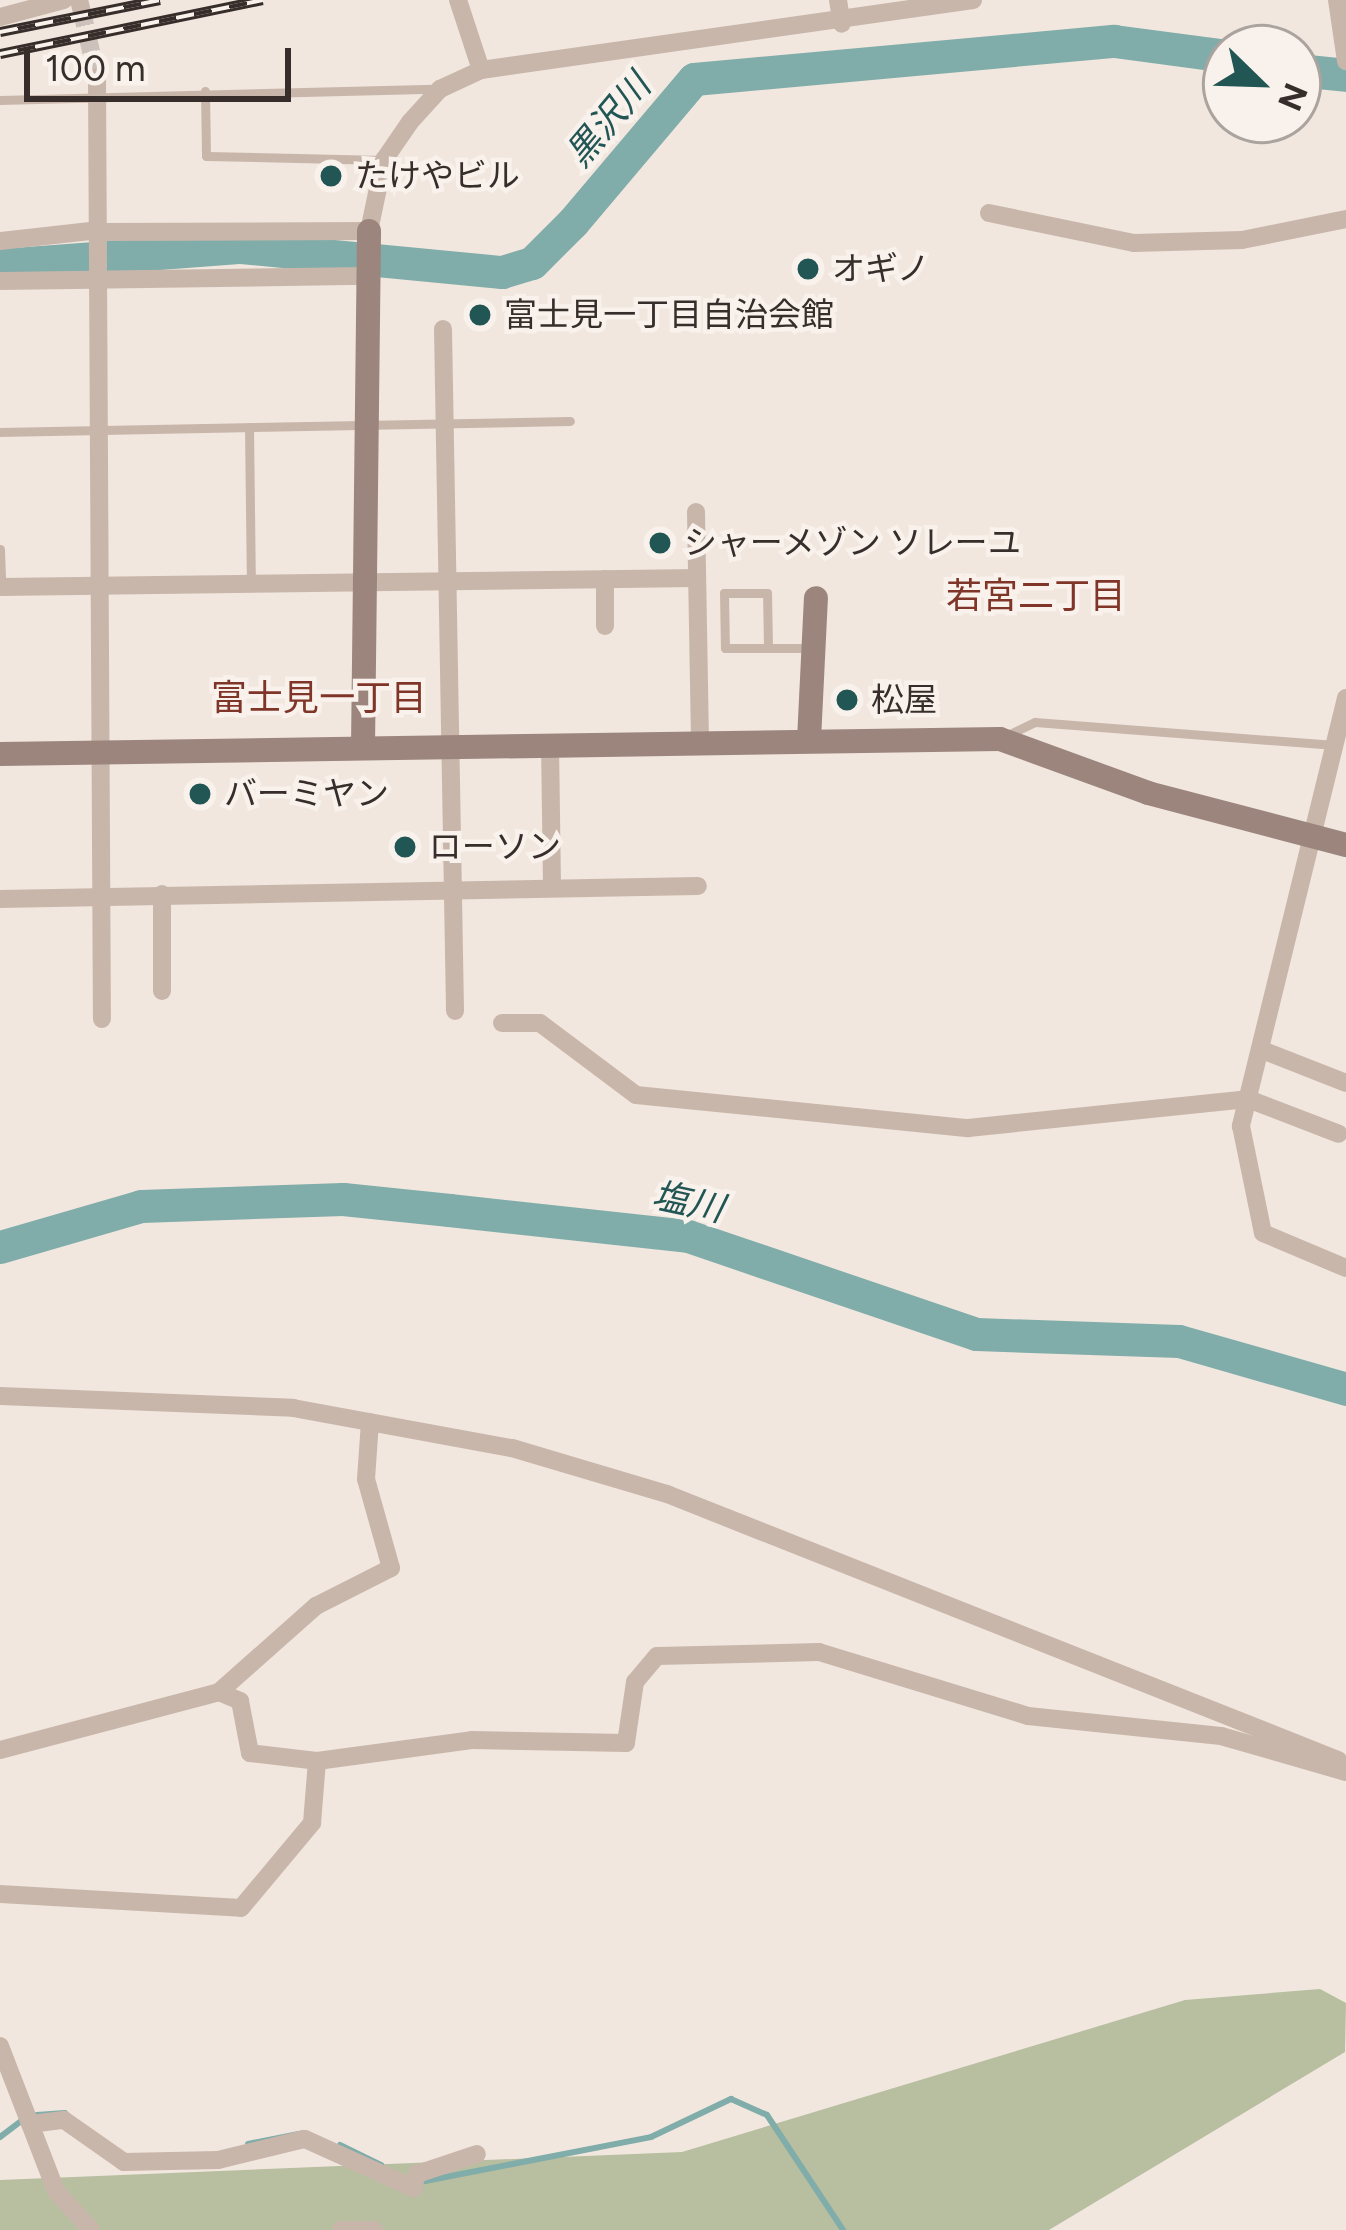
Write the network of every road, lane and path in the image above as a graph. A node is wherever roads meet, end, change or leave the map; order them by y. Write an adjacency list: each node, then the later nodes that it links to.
1 (458, 0): 9 (street)
2 (838, 0): 7 (street)
3 (973, 0): 7 (street)
4 (1337, 0): 8 (street)
5 (75, 3): 6 (street)
6 (0, 16)
7 (842, 24): 9 (street)
8 (1346, 61)
9 (482, 70): 11 (street)
10 (98, 84): 12 (lane); 13 (lane); 17 (street)
11 (440, 89): 12 (lane); 14 (street)
12 (205, 91): 14 (lane)
13 (0, 100)
14 (384, 160): 18 (street)
15 (989, 213): 16 (street)
16 (1346, 219)
17 (99, 231): 18 (street); 19 (street); 20 (street)
18 (369, 231): 21 (street)
19 (0, 241)
20 (100, 274): 21 (street); 22 (street); 28 (street)
21 (367, 276): 24 (street)
22 (0, 281)
23 (443, 329): 26 (street)
24 (364, 422): 26 (lane); 27 (lane); 33 (street)
25 (570, 422): 26 (lane)
26 (444, 424): 35 (street)
27 (249, 427): 28 (lane); 36 (lane)
28 (100, 430): 29 (lane); 37 (street)
29 (0, 432)
30 (695, 512): 32 (street)
31 (0, 549): 38 (lane)
32 (697, 578): 34 (street); 45 (street)
33 (361, 579): 35 (street); 36 (street); 50 (street)
34 (605, 579): 35 (street); 40 (street)
35 (447, 580): 48 (street)
36 (251, 583): 37 (street)
37 (100, 585): 38 (street); 51 (street)
38 (0, 587)
39 (816, 598): 42 (street)
40 (605, 626)
41 (769, 648): 41 (lane); 42 (lane)
42 (807, 648): 46 (street)
43 (1346, 698): 49 (street)
44 (1000, 739): 46 (street); 49 (lane); 53 (street)
45 (700, 740): 46 (street); 47 (street)
46 (809, 740)
47 (550, 743): 48 (street); 56 (street)
48 (450, 744): 50 (street); 57 (street)
49 (1335, 746): 53 (street)
50 (363, 747): 51 (street)
51 (103, 752): 52 (street); 59 (street)
52 (0, 754)
53 (1310, 836): 54 (street); 65 (street)
54 (1346, 845)
55 (698, 886): 56 (street)
56 (552, 888): 57 (street)
57 (452, 890): 58 (street); 62 (street)
58 (161, 894): 59 (street); 61 (street)
59 (104, 895): 60 (street); 63 (street)
60 (0, 899)
61 (162, 991)
62 (454, 1011)
63 (102, 1019)
64 (502, 1023): 67 (street)
65 (1262, 1050): 66 (street); 67 (street)
66 (1346, 1083)
67 (1248, 1099): 68 (street); 69 (street)
68 (1339, 1133)
69 (1346, 1268)
70 (0, 1396): 71 (street)
71 (370, 1422): 72 (street); 75 (street)
72 (219, 1692): 73 (street); 74 (street)
73 (0, 1750)
74 (317, 1761): 76 (street); 77 (street)
75 (1346, 1762)
76 (1346, 1772)
77 (0, 1894)
78 (0, 2046): 79 (street)
79 (30, 2124): 80 (street); 81 (street)
80 (477, 2154)
81 (91, 2230)
82 (341, 2230): 83 (street)
83 (374, 2230)

